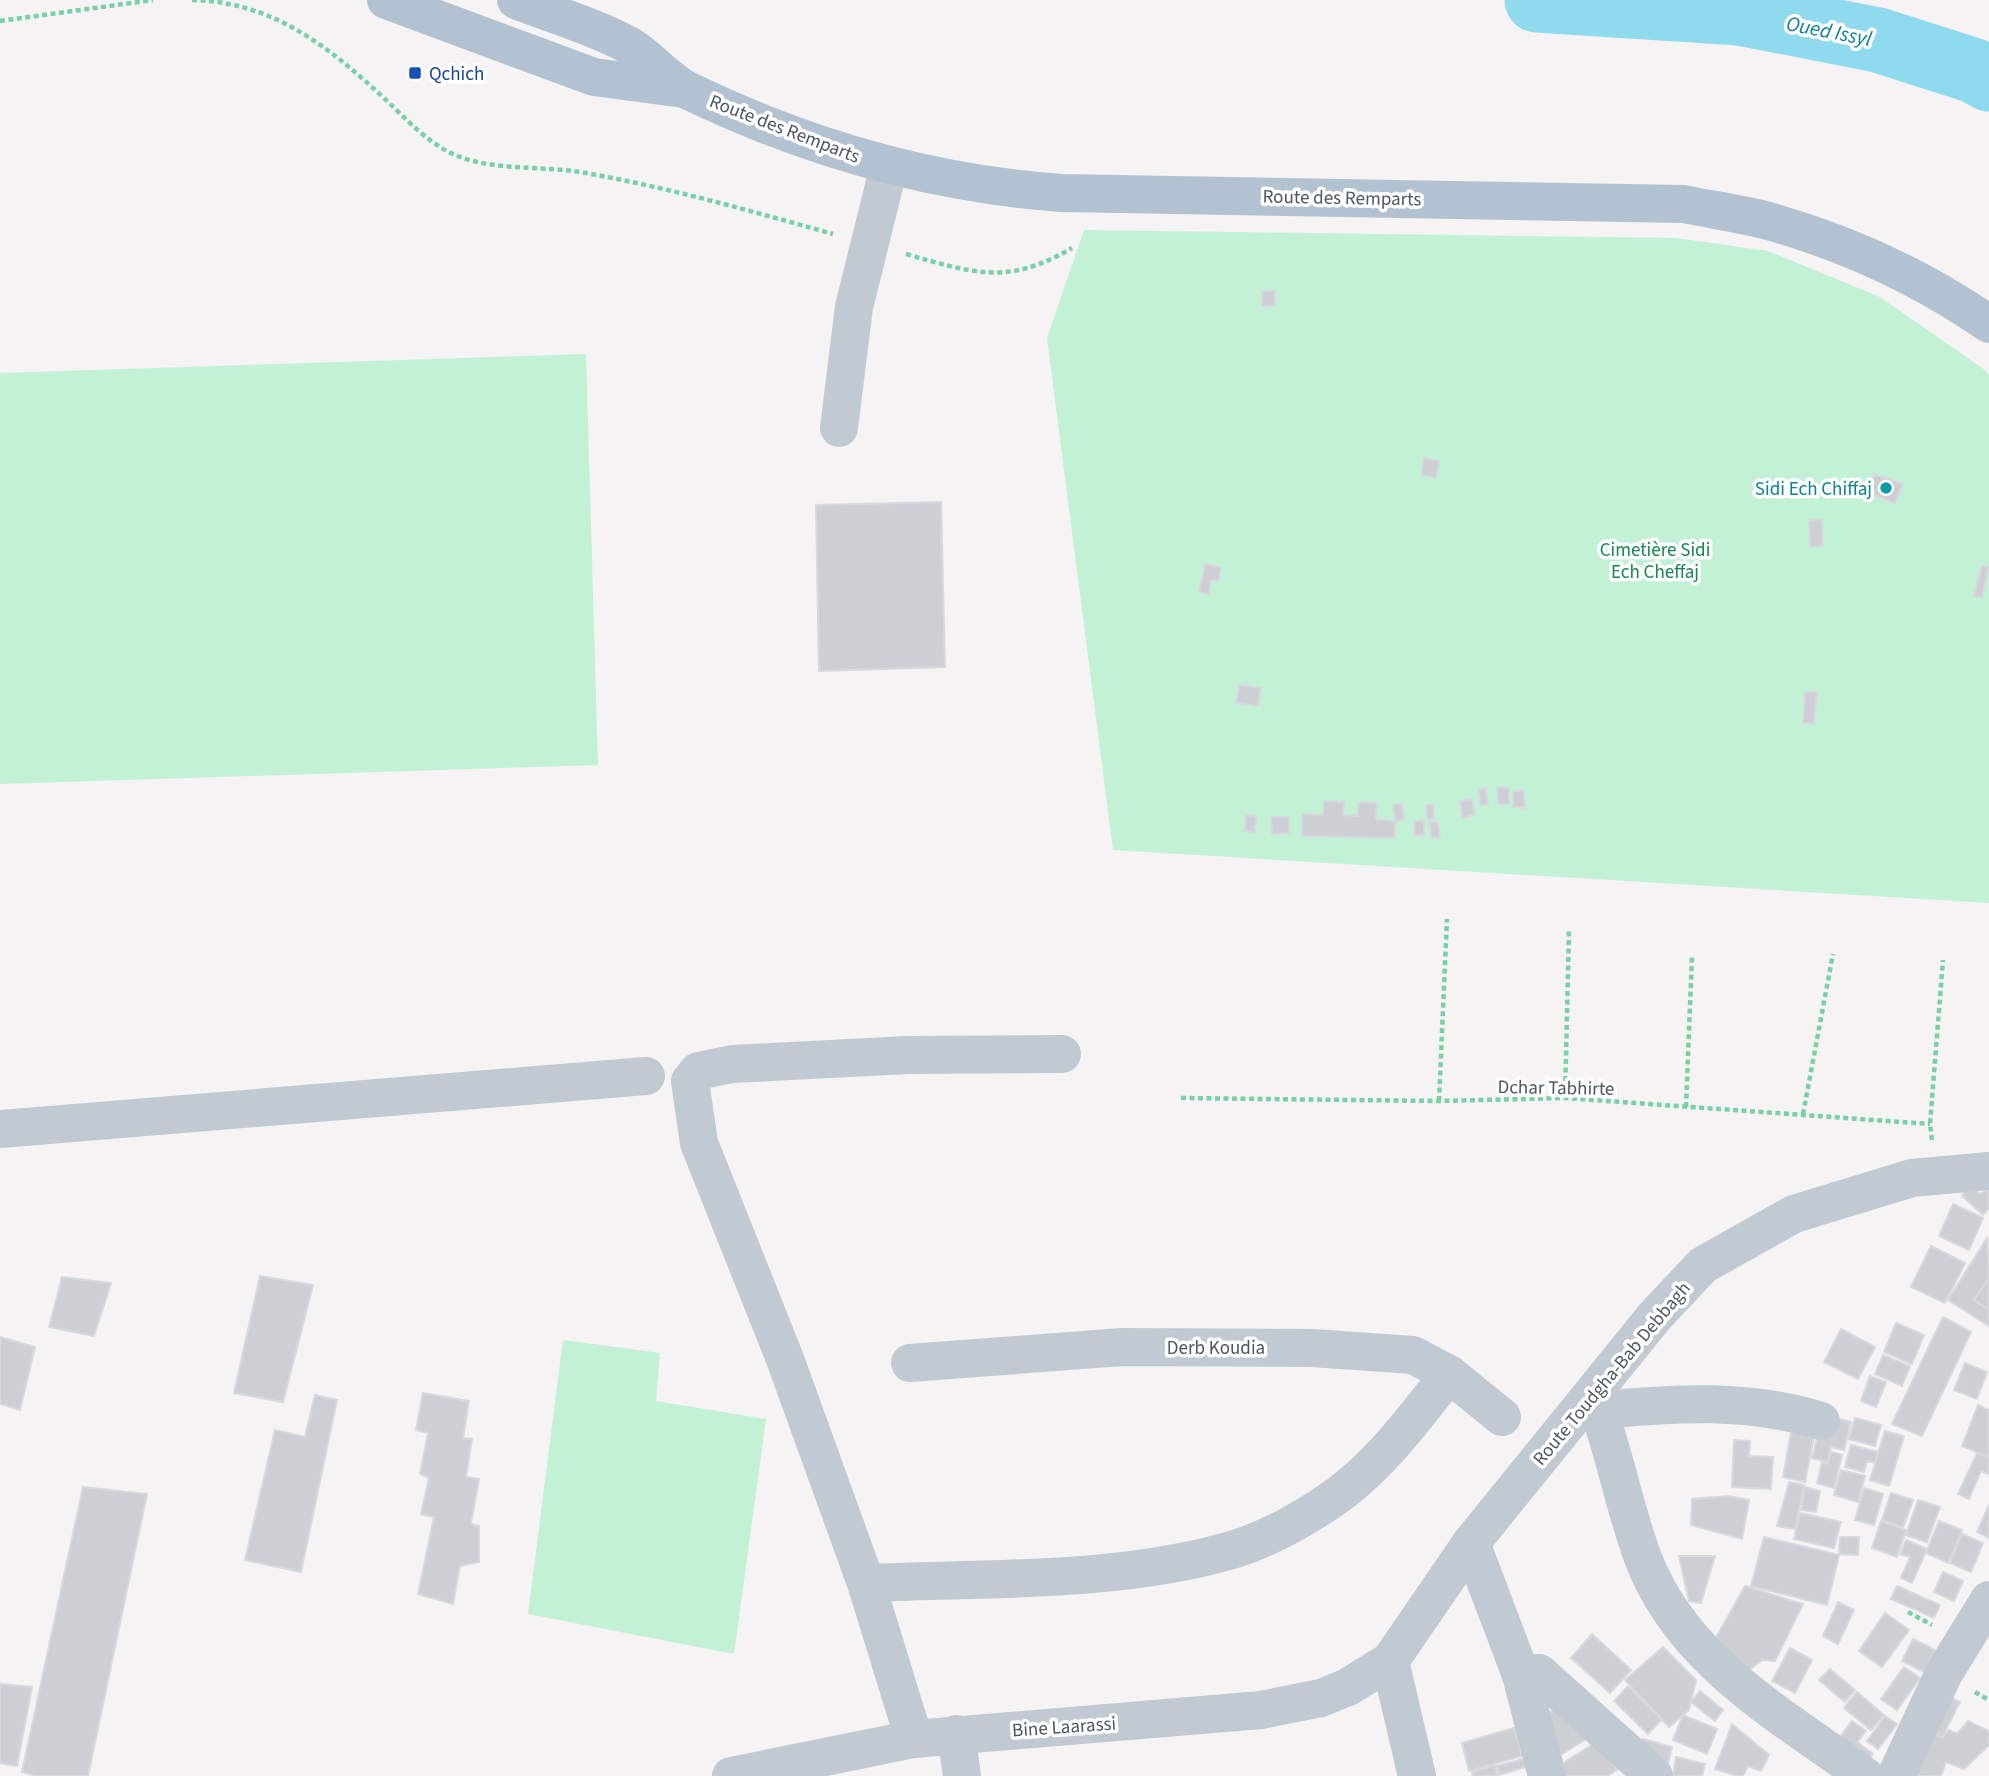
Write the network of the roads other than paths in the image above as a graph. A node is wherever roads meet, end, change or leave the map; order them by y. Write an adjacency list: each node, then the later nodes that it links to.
1 (386, 0): 3 (main road, Route des Remparts)
2 (516, 0): 3 (main road, Route des Remparts)
3 (687, 90): 4 (main road, Route des Remparts)
4 (889, 166): 5 (main road, Route des Remparts); 6 (street)
5 (1989, 324)
6 (839, 428)
7 (1062, 1054): 17 (street)
8 (646, 1076): 9 (street)
9 (0, 1129)
10 (1989, 1171): 13 (street, Route Toudgha-Bab Debbagh)
11 (910, 1363): 12 (street, Derb Koudia)
12 (1449, 1374): 14 (street, Derb Koudia); 17 (street)
13 (1596, 1402): 15 (street); 16 (street, Route Toudgha-Bab Debbagh); 28 (street)
14 (1502, 1417)
15 (1821, 1421)
16 (1471, 1543): 19 (street, Route Toudgha-Bab Debbagh); 20 (street)
17 (866, 1583): 22 (street)
18 (1989, 1600): 29 (street)
19 (1390, 1661): 21 (street, Bine Laarassi); 25 (street)
20 (1521, 1675): 26 (street); 27 (street)
21 (956, 1734): 22 (street, Bine Laarassi); 24 (street)
22 (914, 1739): 23 (street, Bine Laarassi)
23 (731, 1776)
24 (962, 1776)
25 (1417, 1776)
26 (1547, 1776)
27 (1654, 1776)
28 (1865, 1776)
29 (1896, 1776)

